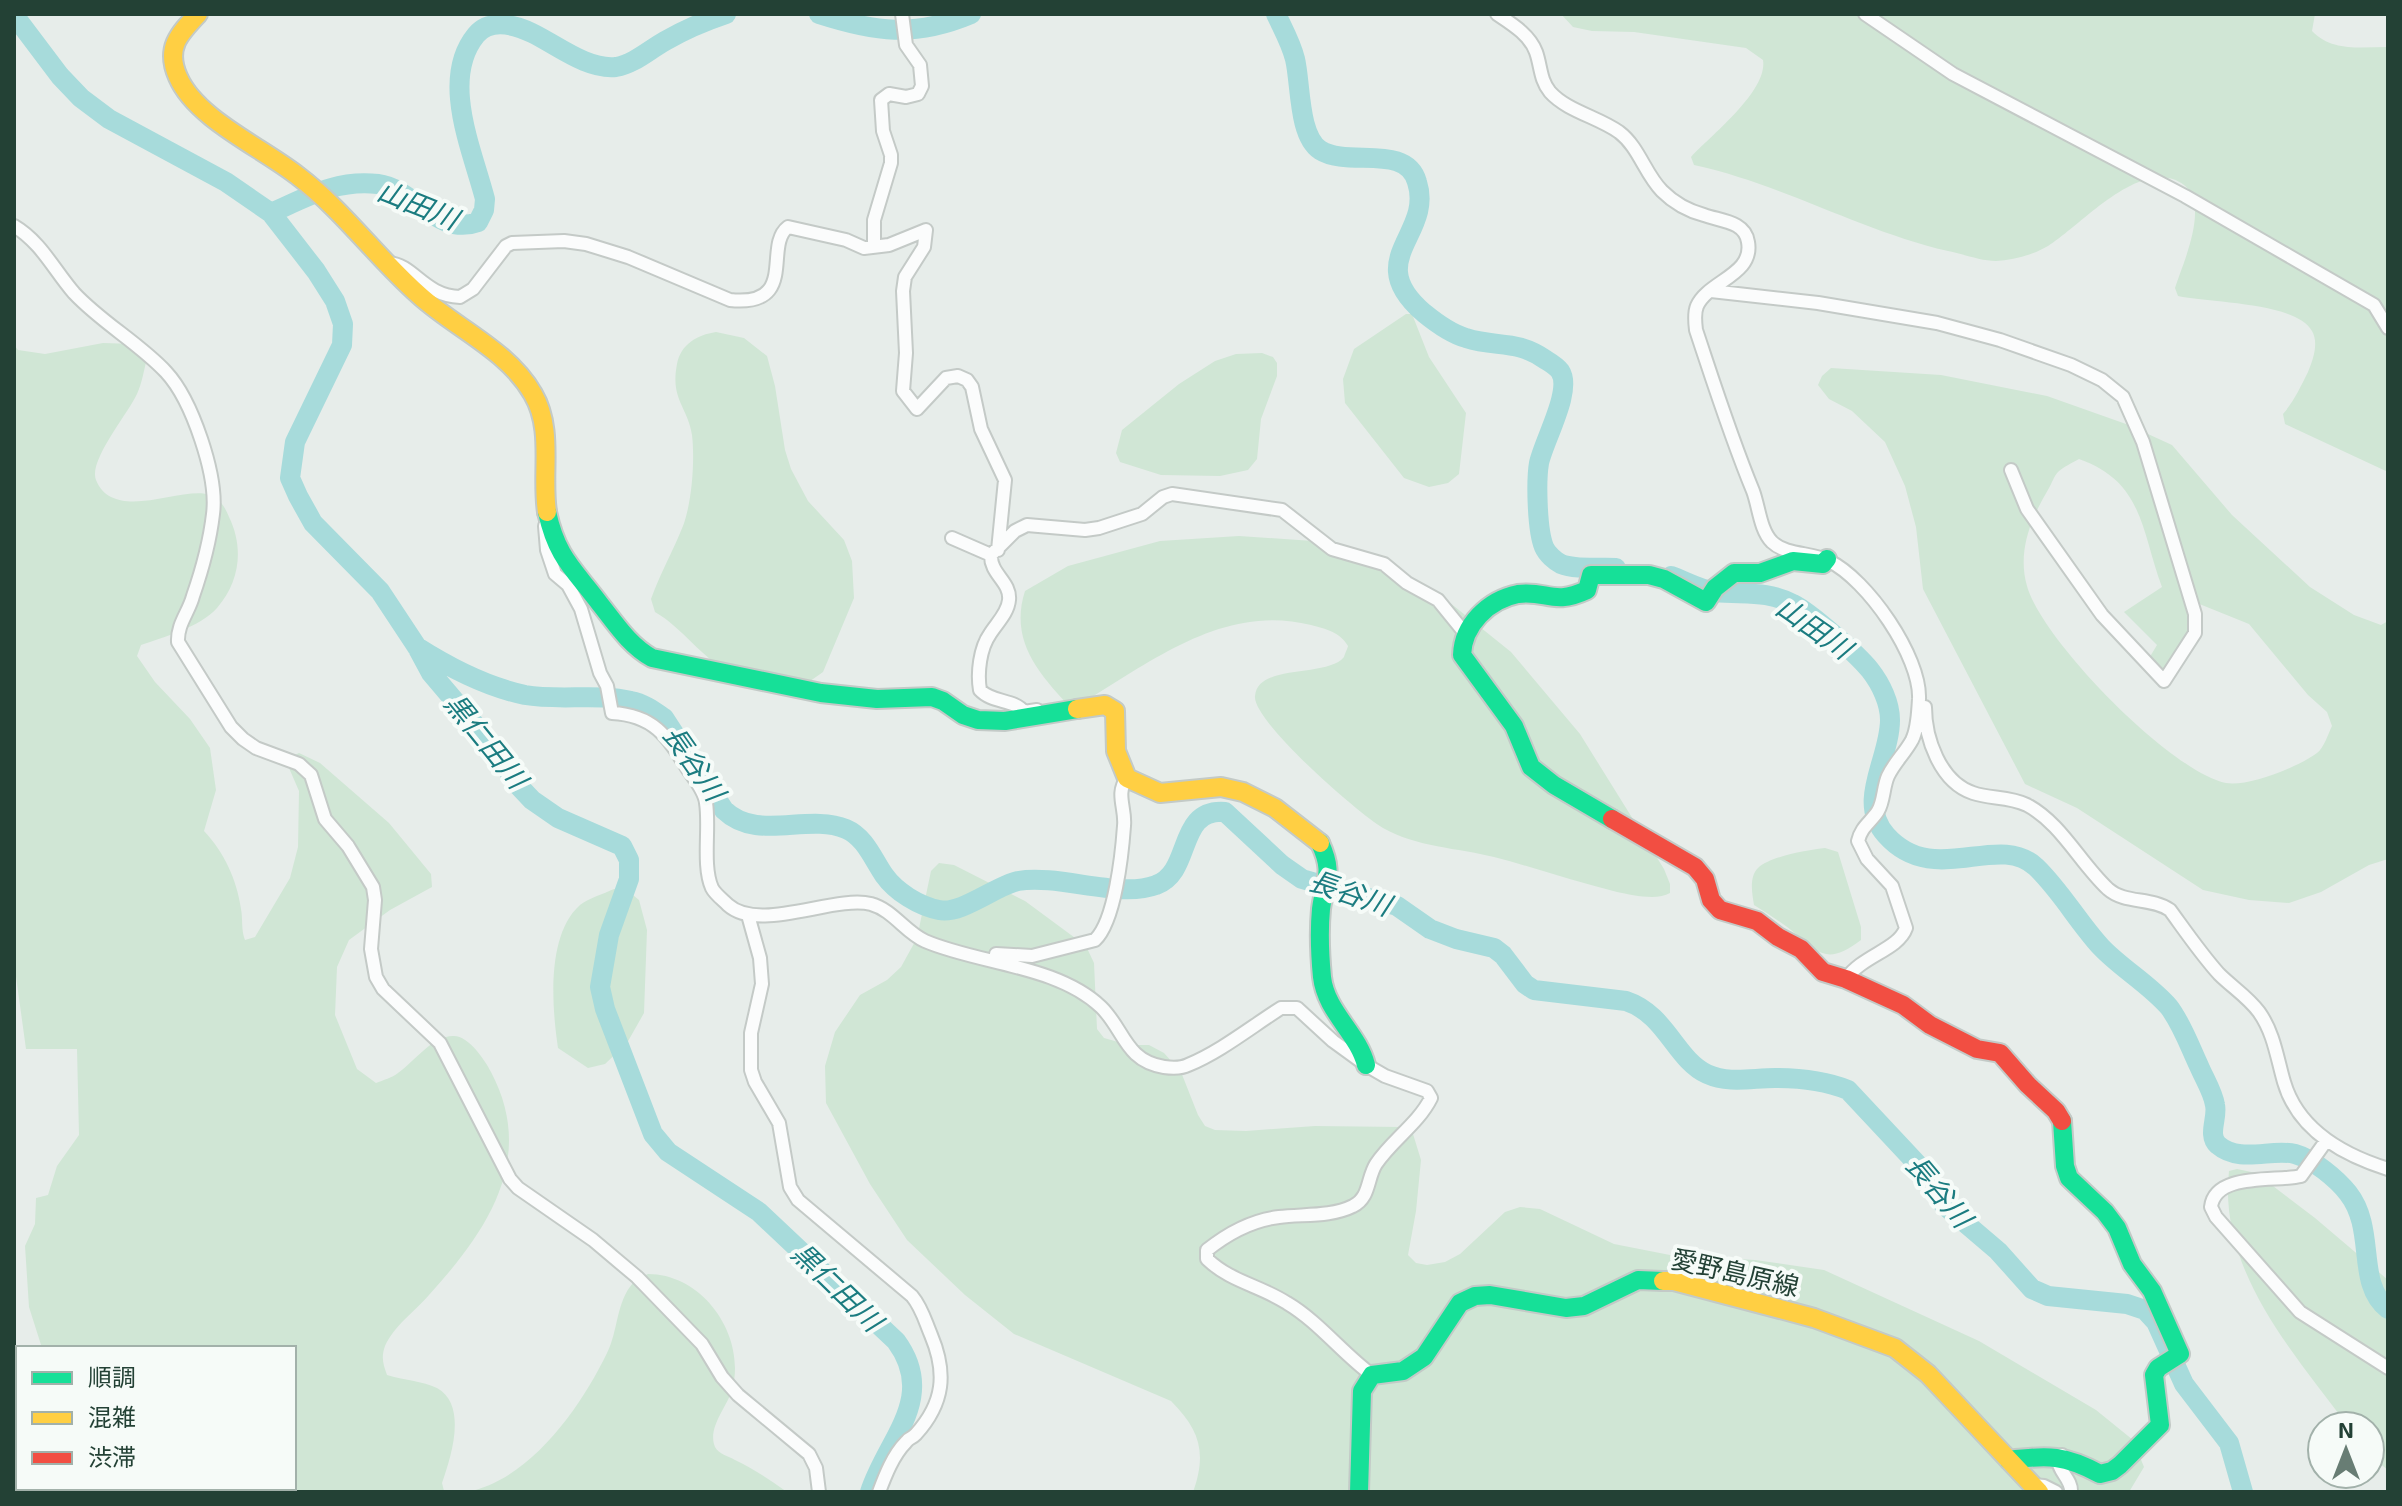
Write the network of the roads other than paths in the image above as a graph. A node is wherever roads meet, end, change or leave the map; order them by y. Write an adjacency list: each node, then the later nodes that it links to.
1 (198, 14): 7 (street)
2 (1497, 14): 8 (street)
3 (1865, 14): 9 (street)
4 (904, 25): 6 (street)
5 (14, 226): 32 (street)
6 (874, 247): 7 (street); 13 (street)
7 (385, 263): 11 (street)
8 (1711, 291): 10 (street); 14 (street)
9 (2388, 328)
10 (2011, 470)
11 (549, 519): 19 (street); 21 (street)
12 (952, 538): 13 (street)
13 (994, 552): 15 (street); 18 (street)
14 (1827, 559): 15 (street); 16 (street)
15 (1464, 632): 23 (street)
16 (1919, 694): 23 (street); 25 (street)
17 (1095, 706): 18 (street); 19 (street); 20 (street)
18 (1024, 712): 19 (street)
19 (978, 720)
20 (1127, 778): 22 (street); 24 (street)
21 (748, 915): 22 (street); 33 (street)
22 (977, 957): 24 (street)
23 (1846, 979): 29 (street)
24 (1366, 1065): 28 (street)
25 (2326, 1141): 26 (street); 27 (street)
26 (2388, 1169)
27 (2388, 1368)
28 (1372, 1375): 30 (street, 愛野島原線); 34 (street)
29 (2062, 1455): 30 (street); 36 (street)
30 (2009, 1460): 31 (street, 愛野島原線)
31 (2036, 1489): 35 (street)
32 (819, 1492)
33 (879, 1492)
34 (1359, 1492)
35 (2056, 1492)
36 (2071, 1492)

